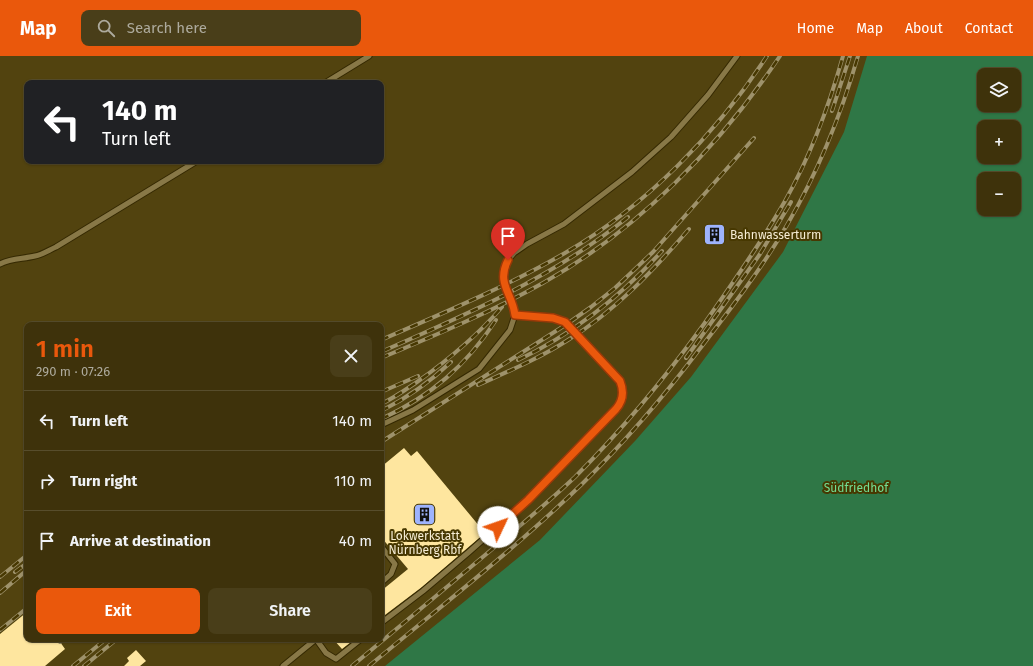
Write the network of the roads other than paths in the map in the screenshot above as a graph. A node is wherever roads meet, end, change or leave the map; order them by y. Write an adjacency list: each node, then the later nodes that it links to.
1 (369, 56): 3 (lane)
2 (736, 56): 6 (lane, bridge)
3 (330, 80)
4 (192, 164): 5 (lane)
5 (0, 264)
6 (515, 315): 7 (lane); 10 (lane)
7 (384, 424)
8 (384, 550): 9 (lane)
9 (384, 580)
10 (384, 621)
11 (312, 642): 14 (lane)
12 (318, 642): 13 (lane)
13 (357, 642)
14 (283, 666)

